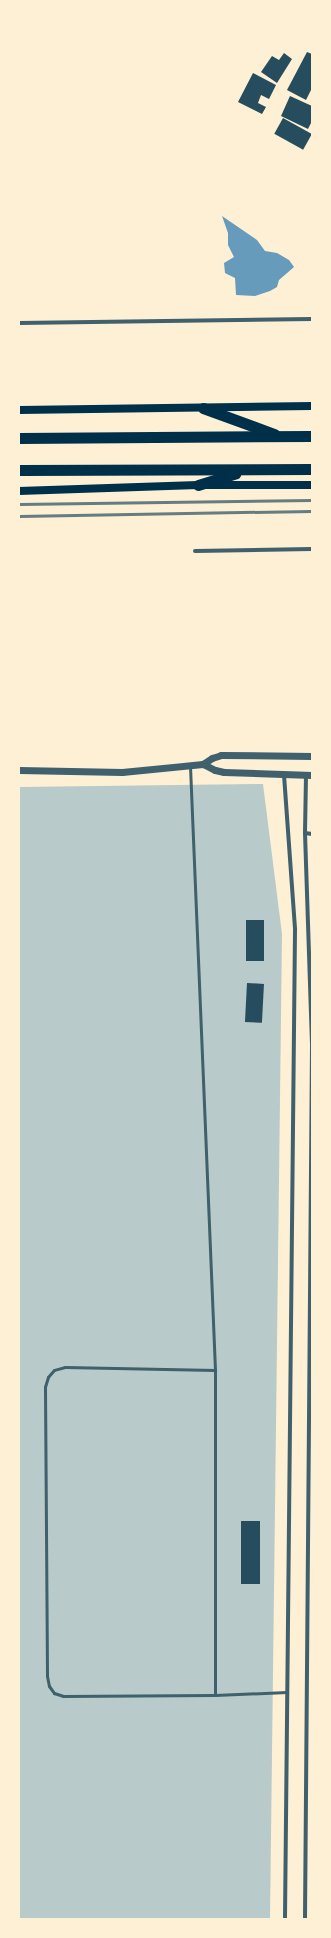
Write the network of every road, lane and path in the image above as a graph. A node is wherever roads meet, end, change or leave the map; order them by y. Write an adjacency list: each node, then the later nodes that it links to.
1 (312, 319): 2 (street)
2 (19, 323)
3 (312, 406): 4 (main road)
4 (203, 408): 5 (main road); 6 (highway)
5 (19, 410)
6 (280, 436): 7 (highway); 8 (highway)
7 (312, 436)
8 (19, 438)
9 (312, 469): 11 (highway)
10 (19, 470): 11 (highway)
11 (247, 470): 12 (highway)
12 (198, 485): 13 (main road); 14 (main road)
13 (312, 485)
14 (19, 491)
15 (312, 549): 16 (street)
16 (195, 551)
17 (312, 756): 18 (street)
18 (203, 764): 19 (street); 21 (street)
19 (190, 765): 20 (street); 27 (lane)
20 (19, 770)
21 (284, 775): 22 (street); 30 (street)
22 (309, 776): 23 (street)
23 (305, 833): 24 (street); 25 (street)
24 (312, 834)
25 (312, 1044): 26 (street)
26 (311, 1310): 29 (street)
27 (215, 1370): 31 (lane); 31 (lane)
28 (312, 1662): 29 (lane)
29 (307, 1664): 33 (street)
30 (287, 1692): 31 (lane); 32 (street)
31 (215, 1695)
32 (285, 1919)
33 (305, 1919)

